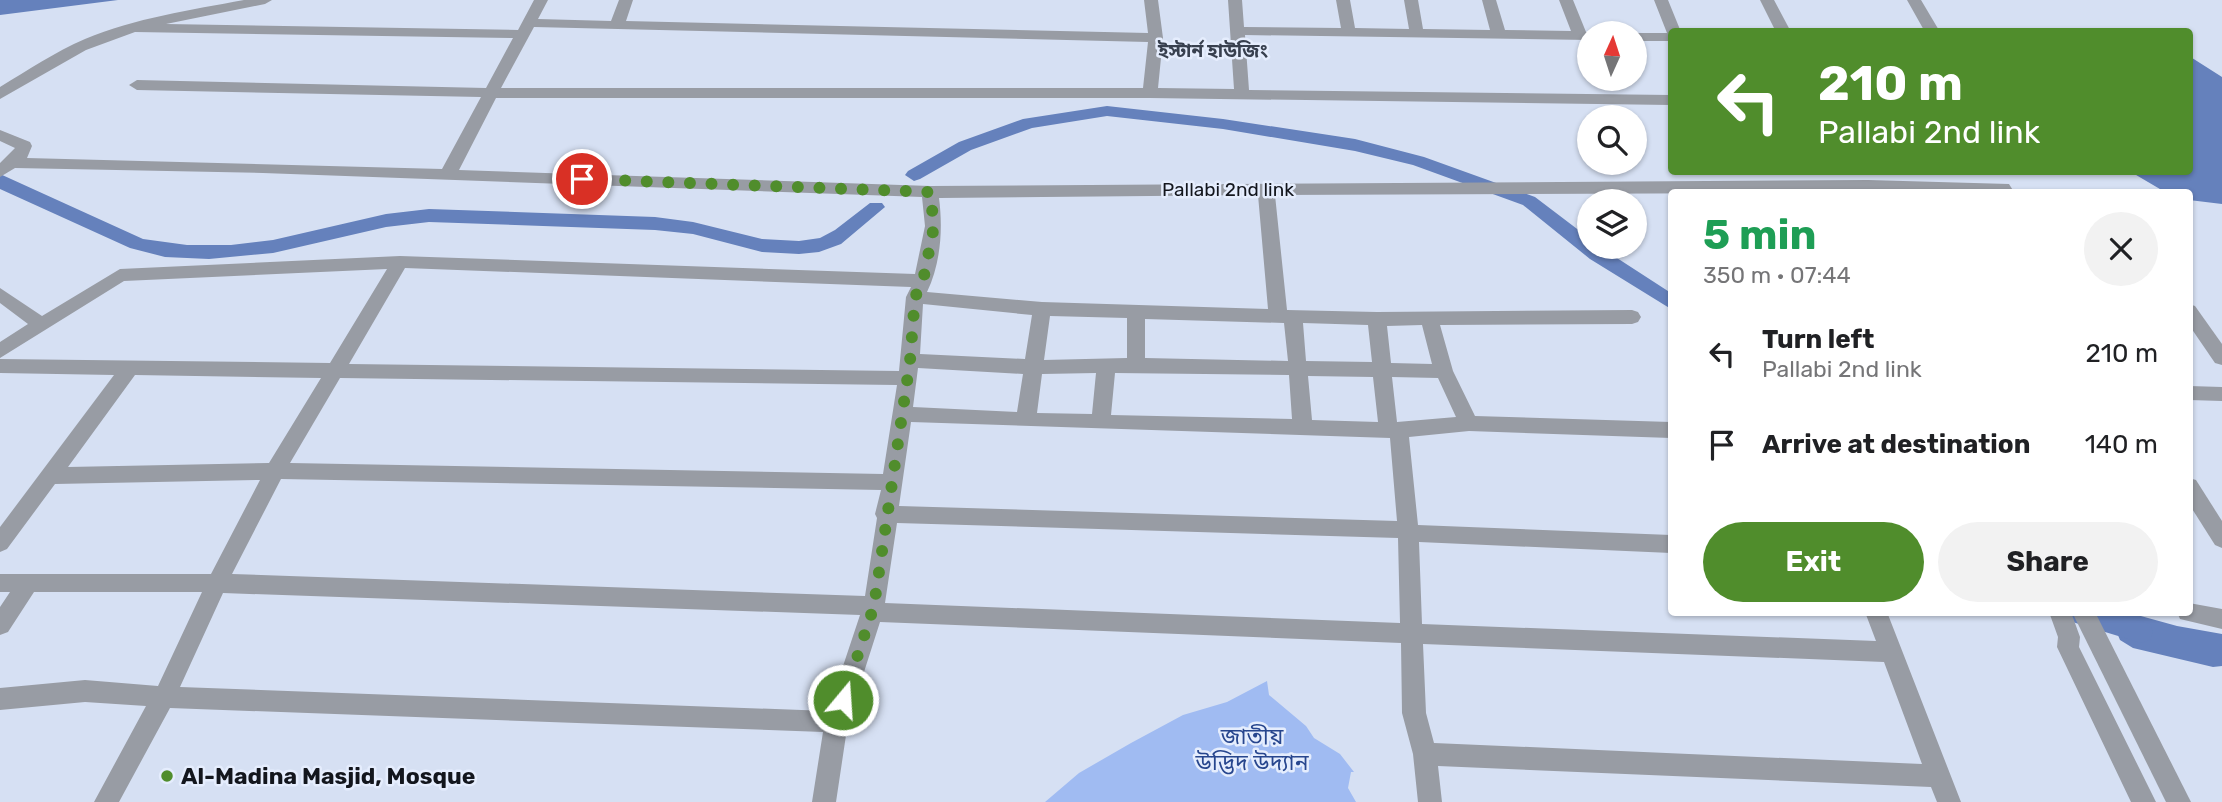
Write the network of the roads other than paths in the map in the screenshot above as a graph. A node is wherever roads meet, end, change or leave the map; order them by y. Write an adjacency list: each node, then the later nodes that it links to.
1 (265, 0): 15 (street)
2 (541, 0): 16 (street)
3 (626, 0): 14 (street)
4 (1151, 0): 25 (street)
5 (1234, 0): 20 (street)
6 (1343, 0): 21 (street)
7 (1411, 0): 22 (street)
8 (1489, 0): 23 (street)
9 (1566, 0): 13 (street)
10 (1661, 0): 17 (street)
11 (1767, 0): 18 (street)
12 (1914, 0): 19 (street)
13 (1577, 21)
14 (617, 25): 16 (street); 25 (street)
15 (137, 28): 16 (street); 31 (street)
16 (526, 28): 29 (street)
17 (1672, 28)
18 (1782, 28)
19 (1931, 28)
20 (1237, 32): 21 (street); 32 (street)
21 (1349, 33): 22 (street)
22 (1417, 34): 23 (street)
23 (1499, 35): 24 (street)
24 (1577, 36)
25 (1156, 37): 30 (street)
26 (1647, 37): 27 (street)
27 (1668, 37)
28 (137, 85): 29 (street)
29 (493, 93): 30 (street); 36 (street)
30 (1150, 93): 32 (street)
31 (0, 94)
32 (1242, 94): 33 (street)
33 (1668, 100)
34 (0, 135): 35 (street)
35 (9, 166): 36 (street, Pallabi 2nd link)
36 (448, 174): 42 (street, Pallabi 2nd link)
37 (1866, 183): 39 (street, Pallabi 2nd link); 40 (street, Pallabi 2nd link)
38 (1265, 188): 41 (street, Pallabi 2nd link); 42 (street, Pallabi 2nd link); 48 (street)
39 (1845, 189)
40 (2004, 189)
41 (1668, 190)
42 (930, 192): 44 (street)
43 (400, 261): 44 (street); 53 (street); 65 (street)
44 (919, 289): 46 (street); 62 (street)
45 (0, 294): 53 (street)
46 (1042, 309): 47 (street); 59 (street)
47 (1136, 312): 48 (street); 56 (street)
48 (1286, 316): 51 (street); 61 (street)
49 (1632, 317): 52 (street)
50 (2193, 318): 55 (street)
51 (1377, 319): 52 (street); 63 (street)
52 (1429, 319): 64 (street)
53 (42, 324): 54 (street)
54 (0, 351)
55 (2222, 358)
56 (1136, 365): 58 (street); 61 (street)
57 (0, 366): 60 (street)
58 (1106, 366): 59 (street); 70 (street)
59 (1034, 367): 62 (street); 69 (street)
60 (130, 368): 65 (street); 76 (street)
61 (1299, 369): 63 (street); 72 (street)
62 (908, 370): 65 (street); 68 (street)
63 (1381, 370): 64 (street); 73 (street)
64 (1444, 371): 71 (street)
65 (334, 372): 75 (street)
66 (2193, 393): 67 (street)
67 (2222, 394)
68 (902, 414): 69 (street); 77 (street)
69 (1026, 420): 70 (street)
70 (1101, 420): 72 (street)
71 (1469, 423): 73 (street); 74 (street)
72 (1303, 428): 73 (street)
73 (1393, 429): 80 (street)
74 (1668, 430)
75 (275, 471): 76 (street); 77 (street); 86 (street)
76 (49, 476): 82 (street)
77 (891, 482): 79 (street)
78 (2193, 492): 81 (street)
79 (886, 514): 80 (street); 87 (street)
80 (1408, 531): 83 (street); 93 (street)
81 (2222, 539)
82 (0, 543)
83 (1668, 544)
84 (29, 582): 85 (street); 86 (street); 91 (street)
85 (0, 583)
86 (217, 583): 87 (street); 95 (street)
87 (873, 609): 93 (street); 97 (street)
88 (2193, 613): 90 (street)
89 (1877, 616): 94 (street)
90 (2222, 619)
91 (0, 625)
92 (2078, 630): 104 (street); 105 (street)
93 (1410, 631): 94 (street); 98 (street)
94 (1890, 652): 99 (street)
95 (164, 697): 96 (street); 97 (street); 100 (street)
96 (0, 699)
97 (836, 722): 101 (street)
98 (1425, 754): 99 (street); 102 (street)
99 (1939, 776): 103 (street)
100 (106, 802)
101 (824, 802)
102 (1430, 802)
103 (1949, 802)
104 (2144, 802)
105 (2179, 802)

